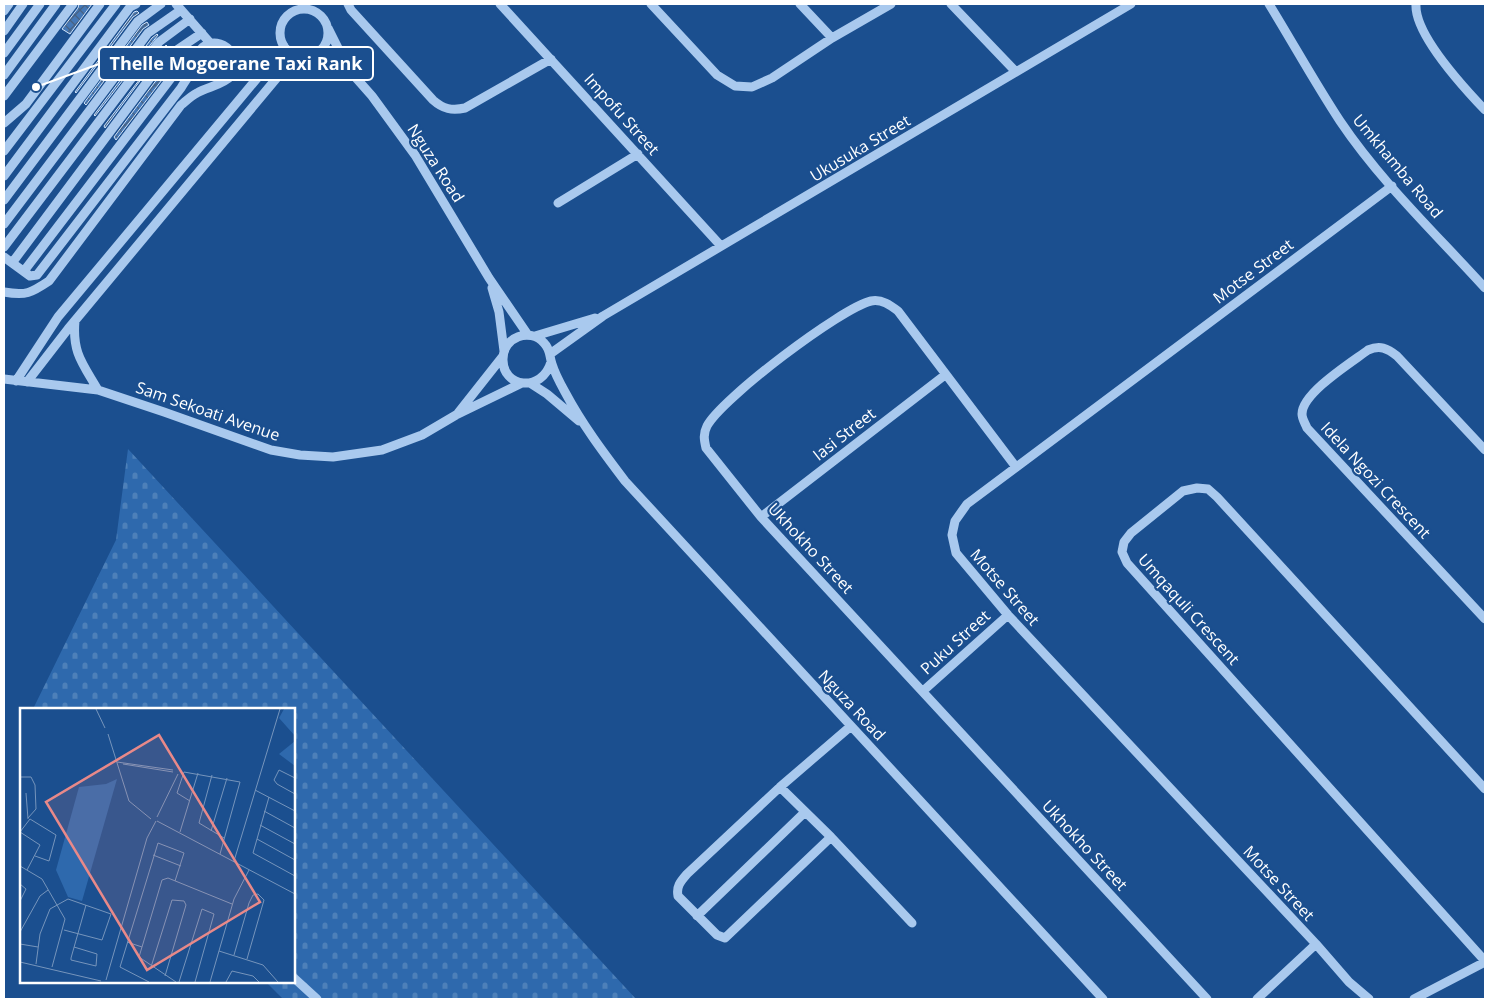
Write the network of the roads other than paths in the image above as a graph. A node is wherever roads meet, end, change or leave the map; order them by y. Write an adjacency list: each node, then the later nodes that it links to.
1 (9, 4): 21 (street)
2 (23, 4): 24 (street)
3 (40, 4): 29 (street)
4 (56, 4): 36 (street)
5 (73, 4): 37 (street)
6 (100, 4): 39 (street)
7 (116, 4): 40 (street)
8 (136, 4): 42 (street)
9 (161, 4): 44 (street)
10 (348, 4): 33 (street)
11 (500, 4): 33 (street, Impofu Street)
12 (651, 4): 26 (street)
13 (800, 4): 26 (street)
14 (891, 4): 26 (street)
15 (951, 4): 35 (street)
16 (1131, 4): 20 (street, Ukusuka Street)
17 (1269, 4): 43 (street, Umkhamba Road)
18 (1416, 4): 38 (street)
19 (178, 7): 22 (street); 46 (street)
20 (1117, 7): 35 (street, Ukusuka Street)
21 (4, 11)
22 (190, 20): 25 (street); 48 (street)
23 (328, 28): 28 (street); 32 (street); 34 (street, Nguza Road)
24 (4, 31)
25 (202, 33): 27 (street); 49 (street)
26 (832, 38)
27 (211, 44): 30 (street); 53 (street)
28 (284, 46): 31 (street); 56 (street)
29 (4, 53)
30 (198, 55): 50 (street); 50 (street)
31 (295, 56): 32 (street); 55 (street)
32 (313, 56): 34 (street, Nguza Road)
33 (551, 58): 41 (street, Impofu Street)
34 (349, 70): 51 (street, Nguza Road)
35 (1016, 72): 47 (street, Ukusuka Street)
36 (4, 75)
37 (4, 96)
38 (1485, 110)
39 (4, 123)
40 (4, 151)
41 (638, 154): 45 (street); 47 (street, Impofu Street)
42 (4, 176)
43 (1392, 186): 52 (street, Umkhamba Road); 70 (street, Motse Street)
44 (4, 200)
45 (558, 202)
46 (4, 224)
47 (721, 246): 54 (street, Ukusuka Street)
48 (4, 247)
49 (8, 260): 50 (street)
50 (24, 272)
51 (489, 278): 58 (street, Nguza Road); 59 (street, Nguza Road)
52 (1485, 288)
53 (4, 292)
54 (603, 316): 58 (street, Ukusuka Street); 60 (street, Ukusuka Street)
55 (75, 321): 57 (street); 66 (street)
56 (51, 329): 57 (street); 63 (street)
57 (62, 336): 64 (street)
58 (531, 336): 59 (street); 60 (street)
59 (504, 353): 65 (street); 67 (street, Sam Sekoati Avenue)
60 (551, 358): 65 (street); 68 (street, Nguza Road)
61 (946, 375): 70 (street, Ukhokho Street); 71 (street, Iasi Street); 71 (street, Ukhokho Street)
62 (4, 379): 63 (street, Sam Sekoati Avenue)
63 (16, 381): 64 (street, Sam Sekoati Avenue)
64 (27, 382): 66 (street, Sam Sekoati Avenue)
65 (526, 383): 67 (street, Sam Sekoati Avenue); 68 (street, Nguza Road)
66 (98, 390): 67 (street, Sam Sekoati Avenue)
67 (456, 415)
68 (584, 426): 75 (street, Nguza Road)
69 (1485, 450): 73 (street, Idela Ngozi Crescent)
70 (1016, 467): 72 (street, Motse Street)
71 (761, 517): 74 (street, Ukhokho Street)
72 (1008, 615): 74 (street, Puku Street); 82 (street, Motse Street)
73 (1485, 619)
74 (922, 691): 87 (street, Ukhokho Street)
75 (851, 726): 76 (street); 86 (street, Nguza Road)
76 (780, 786): 78 (street); 80 (street)
77 (1485, 789): 83 (street, Umqaquli Crescent)
78 (805, 812): 79 (street); 80 (street)
79 (831, 837): 80 (street); 81 (street)
80 (697, 916)
81 (912, 923)
82 (1316, 944): 88 (street); 89 (street, Motse Street)
83 (1485, 962): 90 (street)
84 (295, 979): 85 (street)
85 (317, 999)
86 (1103, 999)
87 (1207, 999)
88 (1257, 999)
89 (1370, 999)
90 (1414, 999)

